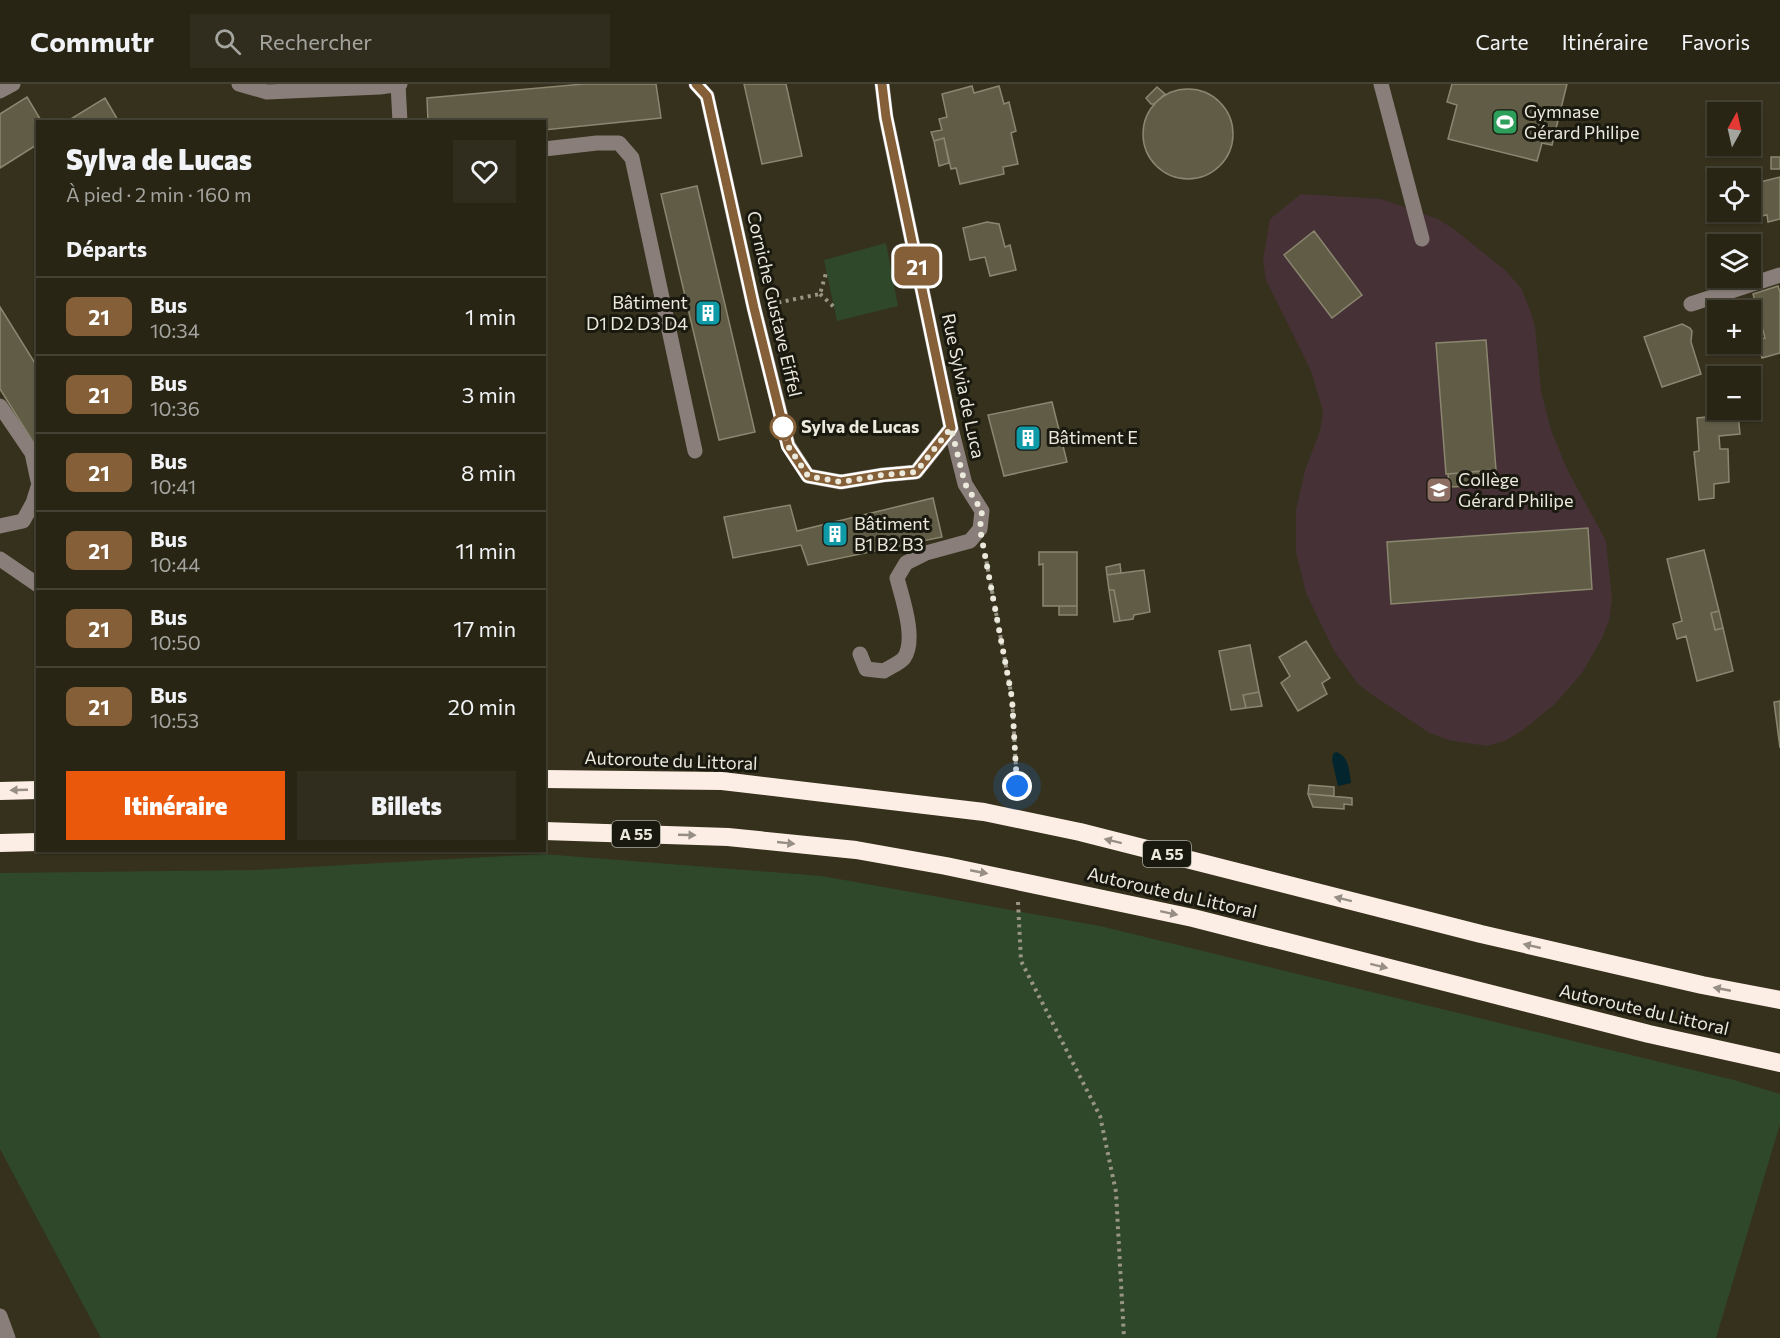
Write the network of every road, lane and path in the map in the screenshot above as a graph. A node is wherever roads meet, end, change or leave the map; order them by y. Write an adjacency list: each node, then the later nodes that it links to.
1 (13, 84): 7 (street)
2 (239, 84): 3 (street)
3 (399, 84): 8 (street)
4 (696, 84): 16 (street, Corniche Gustave Eiffel)
5 (882, 84): 18 (street, Rue Sylvia de Luca)
6 (1381, 84): 10 (street)
7 (0, 90)
8 (400, 120)
9 (546, 148): 19 (street)
10 (1422, 239)
11 (826, 273): 13 (path)
12 (1780, 275): 14 (street)
13 (820, 294): 15 (path); 16 (path)
14 (1691, 304)
15 (834, 307)
16 (754, 308): 18 (street, Corniche Gustave Eiffel)
17 (0, 405): 20 (street)
18 (951, 428): 23 (street, Rue Sylvia de Luca)
19 (695, 451)
20 (36, 472)
21 (36, 493): 22 (street)
22 (0, 526)
23 (980, 529): 26 (street); 28 (path)
24 (0, 559): 25 (street)
25 (36, 584)
26 (860, 654)
27 (546, 778): 35 (highway, Autoroute du Littoral / A 55, one-way to 27)
28 (1017, 786)
29 (36, 790): 30 (highway, one-way to 30)
30 (0, 791)
31 (546, 831): 36 (highway, Autoroute du Littoral / A 55, one-way to 36)
32 (36, 842): 33 (highway)
33 (0, 843)
34 (1018, 902): 39 (path)
35 (1780, 1000)
36 (1780, 1063)
37 (0, 1316): 38 (street)
38 (8, 1338)
39 (1124, 1338)

